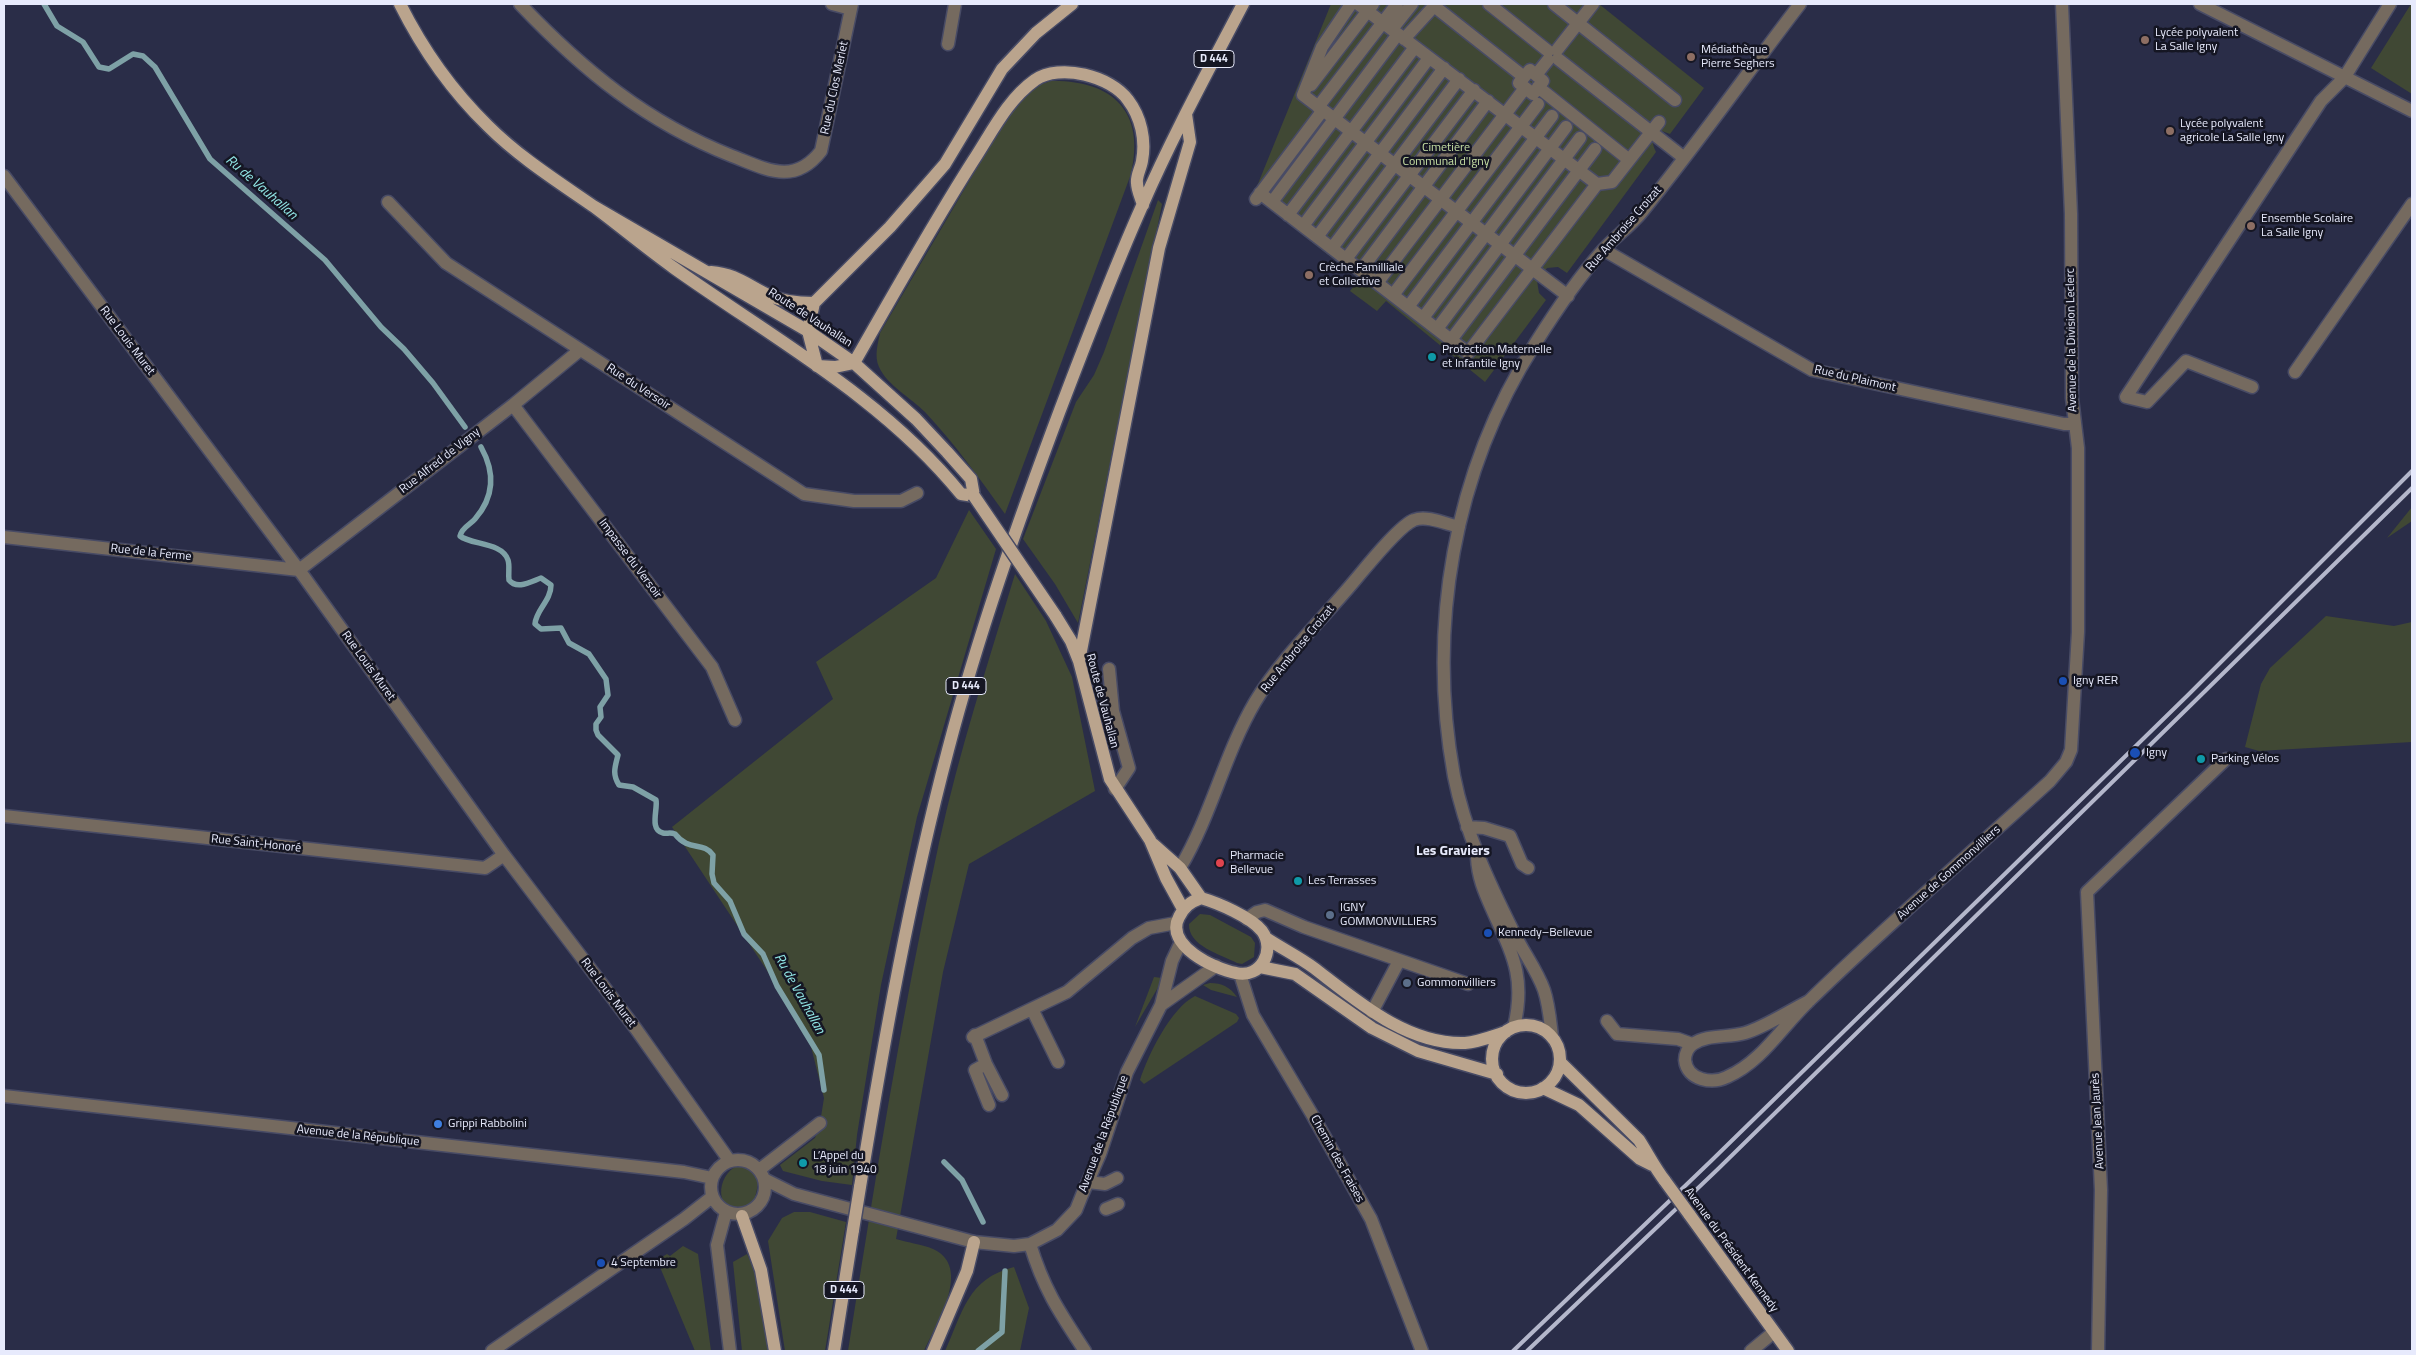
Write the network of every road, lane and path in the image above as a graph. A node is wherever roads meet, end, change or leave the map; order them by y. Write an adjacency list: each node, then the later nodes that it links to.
1 (400, 4): 65 (main road, Route de Vauhallan)
2 (520, 4): 18 (street, Rue du Clos Merlet)
3 (832, 4): 18 (street)
4 (955, 4): 22 (street)
5 (1072, 4): 83 (main road)
6 (1243, 4): 38 (main road, D 444)
7 (1351, 4): 31 (street)
8 (1397, 4): 21 (street)
9 (1412, 4): 21 (street)
10 (1489, 4): 24 (street)
11 (1554, 4): 20 (street)
12 (1594, 4): 20 (street)
13 (1800, 4): 51 (street, Rue Ambroise Croizat)
14 (2062, 4): 95 (street, Avenue de la Division Leclerc)
15 (2200, 4): 27 (street)
16 (2390, 4): 27 (street)
17 (1435, 5): 21 (street); 29 (street)
18 (852, 6)
19 (1366, 6): 21 (street); 31 (street)
20 (1578, 23): 24 (street); 32 (street)
21 (1394, 31): 23 (street); 35 (street); 40 (street)
22 (948, 44)
23 (1415, 47): 25 (street); 44 (street)
24 (1553, 55): 29 (street); 42 (street)
25 (1430, 58): 26 (street); 47 (street)
26 (1444, 68): 28 (street); 50 (street)
27 (2344, 78): 36 (street); 93 (street)
28 (1459, 79): 30 (street); 54 (street)
29 (1531, 82): 37 (street); 53 (street)
30 (1474, 90): 33 (street); 56 (street)
31 (1303, 96): 35 (street)
32 (1675, 100)
33 (1488, 101): 37 (street); 59 (street)
34 (1538, 104): 41 (street)
35 (1321, 109): 40 (street); 62 (street)
36 (2412, 111)
37 (1505, 113): 41 (street); 60 (street)
38 (1186, 114): 64 (main road, D 444); 101 (main road)
39 (1552, 116): 45 (street)
40 (1334, 119): 44 (street); 62 (street)
41 (1522, 126): 45 (street); 66 (street)
42 (1655, 126): 51 (street); 53 (street)
43 (1566, 127): 48 (street)
44 (1351, 132): 47 (street); 67 (street)
45 (1536, 137): 48 (street); 68 (street)
46 (1580, 138): 52 (street)
47 (1366, 142): 50 (street); 69 (street)
48 (1550, 148): 52 (street); 70 (street)
49 (1595, 150): 55 (street)
50 (1380, 153): 54 (street); 71 (street)
51 (1683, 158): 74 (street, Rue Ambroise Croizat)
52 (1565, 159): 55 (street); 72 (street)
53 (1628, 159): 58 (street)
54 (1395, 164): 56 (street); 73 (street)
55 (1579, 170): 58 (street); 75 (street)
56 (1410, 175): 59 (street); 76 (street)
57 (4, 176): 100 (street, Rue Louis Muret)
58 (1598, 184): 77 (street)
59 (1424, 186): 60 (street); 78 (street)
60 (1441, 199): 66 (street); 80 (street)
61 (388, 202): 89 (street, Rue du Versoir)
62 (1272, 202): 67 (street)
63 (2412, 204): 92 (street)
64 (1143, 205): 90 (main road); 161 (main road, D 444, bridge)
65 (593, 206): 79 (main road, Route de Vauhallan); 91 (main road, Route de Vauhallan)
66 (1457, 211): 68 (street); 81 (street)
67 (1288, 215): 69 (street)
68 (1472, 222): 70 (street); 84 (street)
69 (1302, 226): 71 (street)
70 (1486, 233): 72 (street); 85 (street)
71 (1317, 237): 73 (street)
72 (1501, 244): 75 (street); 86 (street)
73 (1332, 248): 76 (street)
74 (1604, 250): 82 (street, Rue Ambroise Croizat); 95 (street, Rue du Plaimont)
75 (1515, 255): 77 (street); 88 (street)
76 (1346, 259): 78 (street)
77 (1532, 268): 82 (street); 88 (street)
78 (1361, 270): 80 (street)
79 (709, 272): 83 (main road); 87 (main road, Route de Vauhallan)
80 (1377, 283): 81 (street)
81 (1393, 295): 84 (street)
82 (1568, 296): 98 (street, Rue Ambroise Croizat)
83 (814, 303): 87 (main road)
84 (1408, 306): 85 (street)
85 (1423, 318): 86 (street)
86 (1437, 329): 88 (street)
87 (808, 331): 90 (main road, Route de Vauhallan); 91 (main road)
88 (1452, 340)
89 (580, 350): 94 (street, Rue Alfred de Vigny); 96 (street, Rue du Versoir)
90 (854, 363): 91 (main road); 97 (main road, Route de Vauhallan)
91 (817, 366): 97 (main road, Route de Vauhallan)
92 (2294, 372)
93 (2252, 387)
94 (513, 405): 100 (street, Rue Alfred de Vigny); 103 (street, Impasse du Versoir)
95 (2074, 424): 104 (street, Avenue de la Division Leclerc)
96 (916, 493)
97 (974, 496): 101 (main road, Route de Vauhallan, bridge)
98 (1458, 529): 108 (street); 112 (street, Rue Ambroise Croizat)
99 (4, 537): 100 (street, Rue de la Ferme)
100 (299, 570): 110 (street, Rue Louis Muret)
101 (1079, 661): 106 (main road, Route de Vauhallan)
102 (1109, 669): 106 (street)
103 (735, 720)
104 (2074, 735): 125 (street, Avenue de Gommonvilliers)
105 (2226, 759): 167 (street, Avenue Jean Jaurès)
106 (1115, 789): 109 (main road, Route de Vauhallan)
107 (4, 816): 110 (street, Rue Saint-Honoré)
108 (1467, 827): 111 (street); 113 (street)
109 (1150, 840): 112 (main road, Route de Vauhallan); 115 (main road, Route de Vauhallan)
110 (504, 855): 142 (street, Rue Louis Muret)
111 (1477, 855): 130 (street); 131 (street)
112 (1180, 868): 114 (main road, Route de Vauhallan)
113 (1528, 868)
114 (1201, 898): 115 (main road); 116 (main road)
115 (1183, 909): 117 (main road)
116 (1247, 920): 118 (main road); 120 (street)
117 (1176, 923): 119 (main road); 127 (street)
118 (1266, 938): 122 (main road); 128 (main road)
119 (1181, 942): 121 (main road); 126 (street, Avenue de la République)
120 (1399, 961): 124 (street); 128 (street)
121 (1216, 966): 123 (main road); 126 (street, Avenue de la République)
122 (1260, 967): 123 (main road); 136 (main road)
123 (1240, 974): 164 (street, Chemin des Fraises)
124 (1468, 984)
125 (1809, 1001): 132 (street, Avenue de Gommonvilliers); 132 (street, Avenue de Gommonvilliers)
126 (1160, 1005): 147 (street, Avenue de la République)
127 (1032, 1009): 133 (street); 135 (street)
128 (1372, 1012): 130 (main road)
129 (1607, 1022): 132 (street)
130 (1510, 1029): 131 (main road); 136 (main road)
131 (1552, 1036): 134 (main road)
132 (1692, 1044)
133 (1058, 1062)
134 (1560, 1062): 137 (main road); 143 (main road, Avenue du Président Kennedy)
135 (986, 1064): 138 (street); 140 (street)
136 (1497, 1074): 137 (main road)
137 (1543, 1088): 143 (main road, Avenue du Président Kennedy)
138 (1002, 1095)
139 (4, 1096): 145 (street, Avenue de la République)
140 (989, 1105)
141 (820, 1123): 144 (street)
142 (729, 1160): 144 (street); 145 (street)
143 (1652, 1165): 157 (main road, Avenue du Président Kennedy, bridge)
144 (762, 1174): 148 (street, Avenue de la République); 150 (street)
145 (712, 1178): 149 (street)
146 (1117, 1178): 147 (street)
147 (1088, 1182): 156 (street, Avenue de la République)
148 (794, 1194): 150 (street, Avenue de la République); 155 (street, Avenue de la République)
149 (712, 1197): 153 (street); 158 (street)
150 (763, 1198): 154 (street)
151 (1118, 1204): 152 (street)
152 (1106, 1209)
153 (726, 1212): 154 (street); 159 (street)
154 (742, 1216): 160 (main road)
155 (974, 1242): 156 (street, Avenue de la République); 162 (main road)
156 (1030, 1244): 163 (street)
157 (1774, 1332): 165 (street); 166 (main road, Avenue du Président Kennedy)
158 (492, 1351)
159 (730, 1351)
160 (775, 1351)
161 (834, 1351)
162 (932, 1351)
163 (1086, 1351)
164 (1422, 1351)
165 (1752, 1351)
166 (1788, 1351)
167 (2098, 1351)

